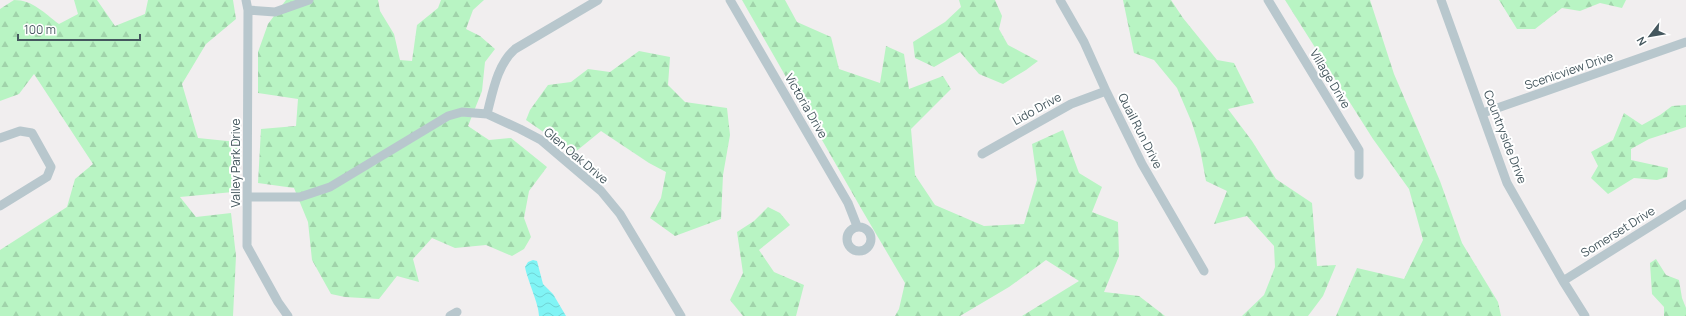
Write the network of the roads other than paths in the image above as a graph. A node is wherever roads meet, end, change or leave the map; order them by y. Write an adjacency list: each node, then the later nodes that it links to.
1 (246, 0): 8 (street, Valley Park Drive)
2 (309, 0): 8 (street)
3 (598, 0): 12 (street)
4 (730, 0): 19 (street, Victoria Drive)
5 (1060, 0): 10 (street, Quail Run Drive)
6 (1268, 0): 15 (street, Village Drive)
7 (1441, 0): 11 (street, Countryside Drive)
8 (248, 10): 16 (street, Valley Park Drive)
9 (1686, 42): 11 (street, Scenicview Drive)
10 (1106, 91): 14 (street, Lido Drive); 20 (street, Quail Run Drive)
11 (1483, 113): 21 (street, Countryside Drive)
12 (487, 114): 16 (street, Glen Oak Drive); 23 (street, Glen Oak Drive)
13 (0, 138): 18 (street)
14 (982, 154)
15 (1359, 175)
16 (248, 197): 22 (street, Valley Park Drive)
17 (1686, 204): 21 (street, Somerset Drive)
18 (0, 206)
19 (856, 226)
20 (1204, 271)
21 (1563, 281): 24 (street, Countryside Drive)
22 (288, 316)
23 (681, 316)
24 (1585, 316)

